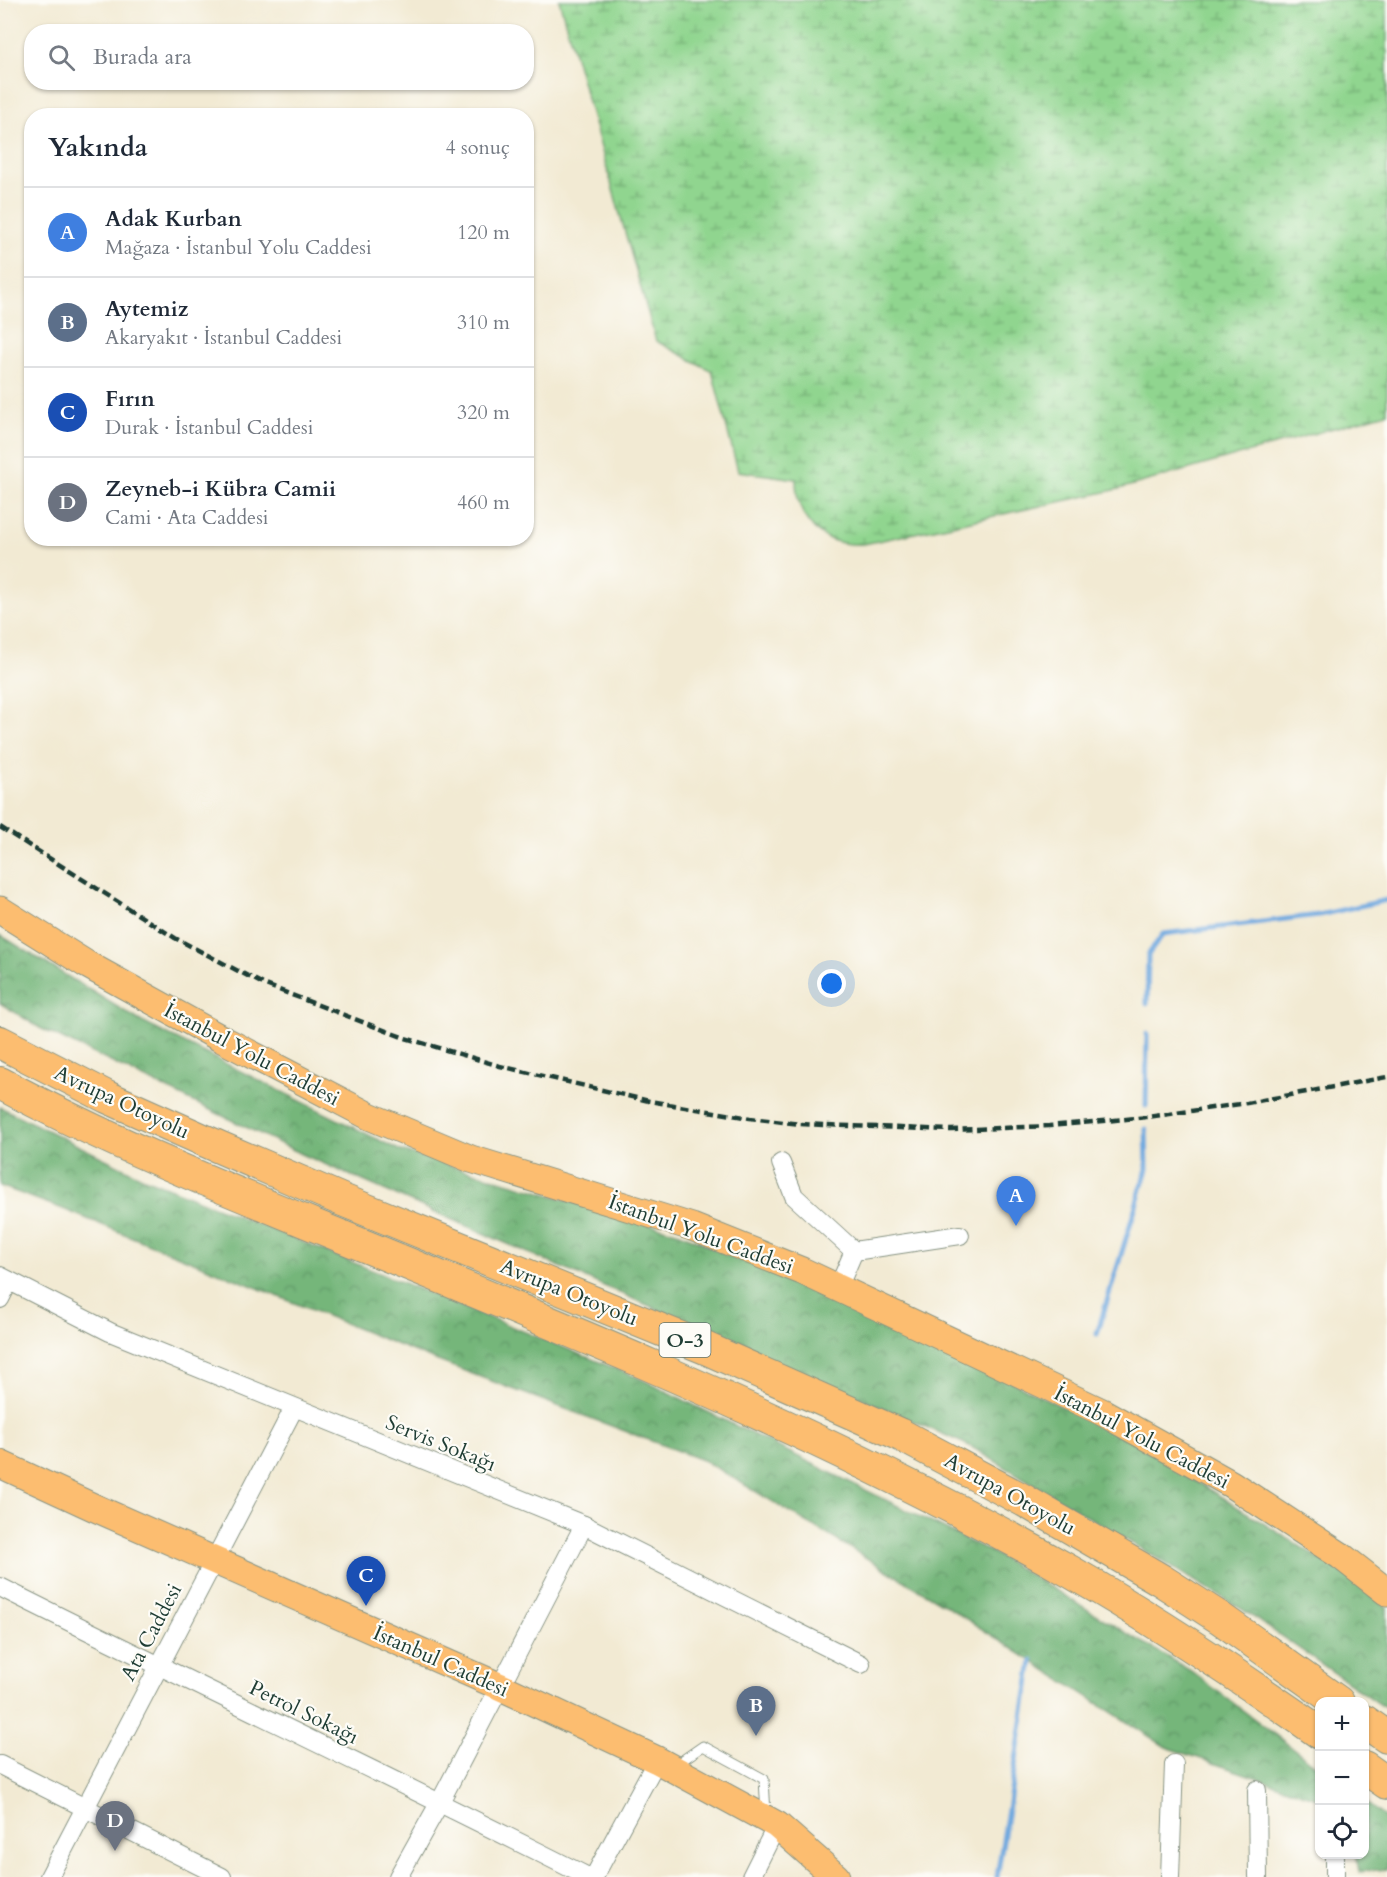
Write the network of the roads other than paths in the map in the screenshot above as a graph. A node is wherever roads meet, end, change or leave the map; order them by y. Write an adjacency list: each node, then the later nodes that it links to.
1 (0, 910): 8 (main road, İstanbul Yolu Caddesi)
2 (0, 1042): 19 (highway, Avrupa Otoyolu / O-3)
3 (0, 1083): 21 (highway, Avrupa Otoyolu / O-3)
4 (781, 1163): 6 (street)
5 (960, 1235): 6 (street)
6 (854, 1251): 8 (street)
7 (5, 1278): 9 (street); 10 (street, Servis Sokağı)
8 (838, 1288): 15 (main road, İstanbul Yolu Caddesi)
9 (0, 1299)
10 (294, 1408): 12 (street, Servis Sokağı); 13 (street, Ata Caddesi)
11 (0, 1464): 13 (main road, İstanbul Caddesi)
12 (584, 1525): 16 (street, Servis Sokağı); 18 (street)
13 (214, 1560): 17 (street, Ata Caddesi); 18 (main road, İstanbul Caddesi)
14 (0, 1587): 17 (street, Petrol Sokağı)
15 (1387, 1592)
16 (861, 1664)
17 (159, 1667): 29 (street, Petrol Sokağı); 30 (street, Ata Caddesi)
18 (499, 1686): 23 (main road, İstanbul Caddesi); 29 (street)
19 (1332, 1697)
20 (1369, 1723): 22 (highway)
21 (1315, 1730)
22 (1387, 1737)
23 (664, 1764): 31 (main road, İstanbul Caddesi); 38 (street)
24 (1174, 1764): 40 (street)
25 (0, 1765): 30 (street)
26 (1369, 1770): 27 (highway)
27 (1387, 1783)
28 (1257, 1790): 41 (street)
29 (440, 1802): 36 (street); 37 (street, Petrol Sokağı)
30 (85, 1809): 34 (street, Ata Caddesi); 35 (street)
31 (772, 1822): 33 (main road, İstanbul Caddesi); 39 (street)
32 (1335, 1859): 42 (street)
33 (834, 1876)
34 (49, 1877)
35 (222, 1877)
36 (398, 1877)
37 (588, 1877)
38 (594, 1877)
39 (752, 1877)
40 (1170, 1877)
41 (1258, 1877)
42 (1335, 1877)

